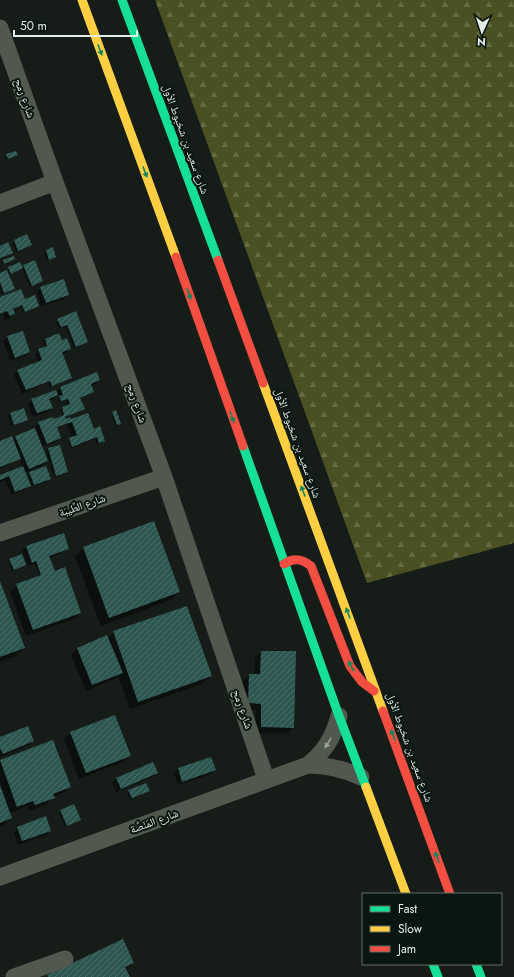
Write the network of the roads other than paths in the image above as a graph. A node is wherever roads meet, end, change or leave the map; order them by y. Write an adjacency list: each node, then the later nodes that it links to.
1 (82, 0): 8 (main road, one-way to 8)
2 (122, 0): 9 (main road, شارع سعيد بن شخبوط الأول, one-way to 2)
3 (0, 28): 4 (street, شارع رمح)
4 (55, 182): 5 (street); 6 (street, شارع رمح)
5 (0, 203)
6 (164, 476): 7 (street, شارع الطِّيبَة); 13 (street, شارع رمح)
7 (0, 533)
8 (284, 564): 9 (main road, one-way to 8); 10 (main road)
9 (378, 694): 16 (main road, شارع سعيد بن شخبوط الأول, one-way to 9)
10 (339, 716): 11 (street, شارع المَنَصَّة, one-way to 11); 12 (main road)
11 (308, 765): 12 (street, شارع المَنَصَّة); 13 (street, شارع المَنَصَّة)
12 (361, 777): 15 (main road)
13 (266, 779): 14 (street, شارع المَنَصَّة)
14 (0, 877)
15 (406, 893)
16 (450, 893)
17 (65, 959): 20 (street)
18 (433, 965): 21 (main road)
19 (476, 965): 22 (main road)
20 (14, 977)
21 (438, 977)
22 (481, 977)

